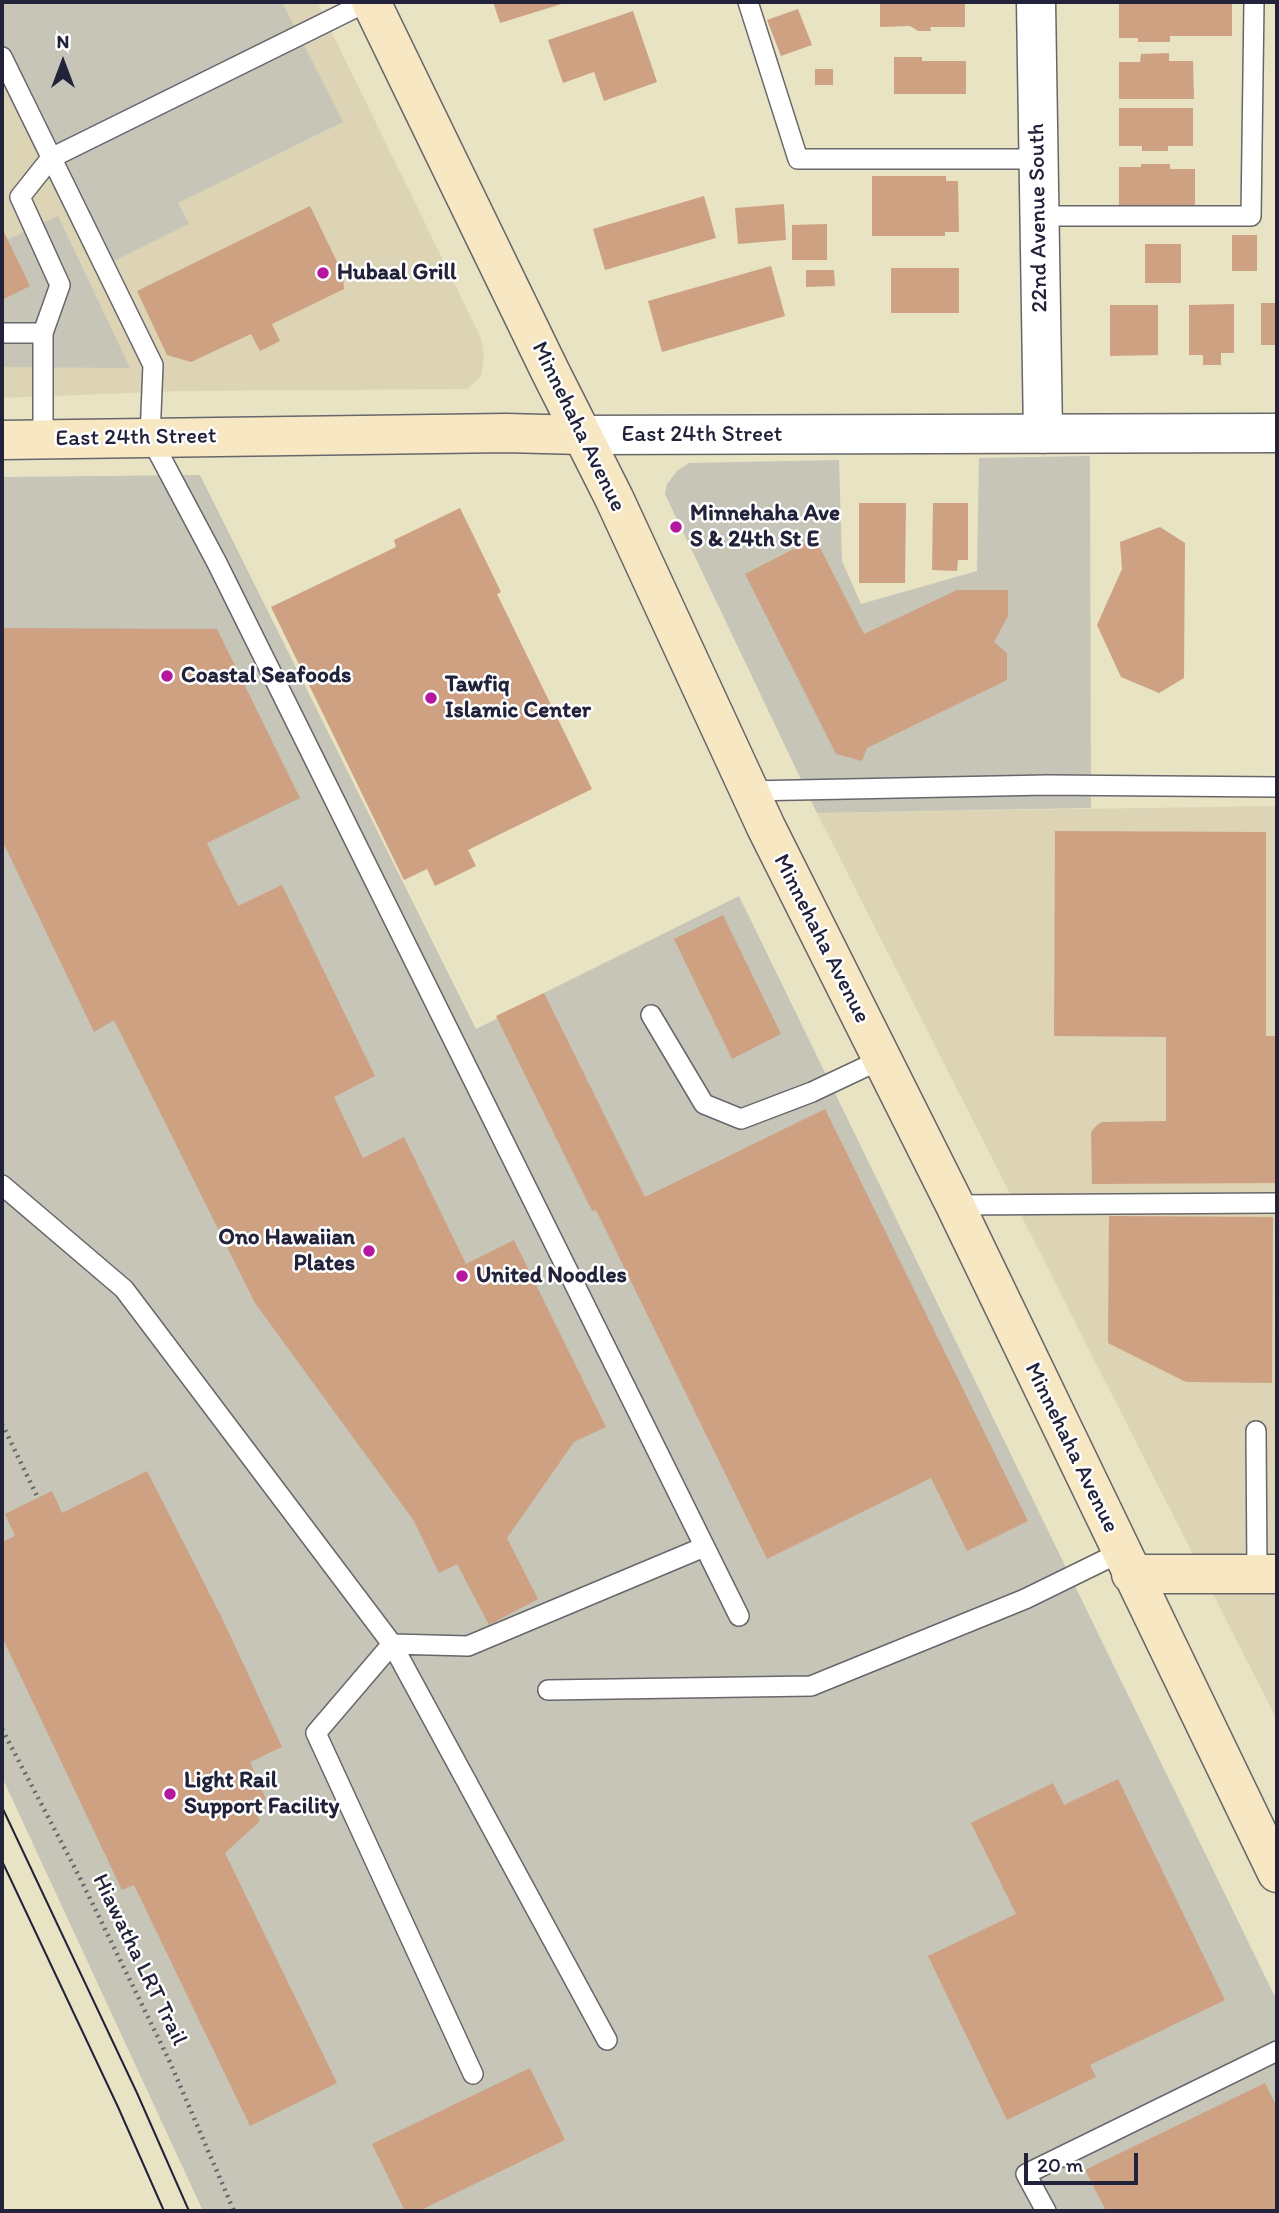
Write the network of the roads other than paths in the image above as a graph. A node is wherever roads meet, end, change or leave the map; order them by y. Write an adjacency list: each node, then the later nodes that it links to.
1 (369, 2): 6 (lane); 13 (main road, Minnehaha Avenue)
2 (748, 2): 7 (lane)
3 (1036, 2): 7 (street, 22nd Avenue South)
4 (1254, 2): 8 (lane)
5 (2, 57): 6 (lane)
6 (51, 158): 10 (lane); 14 (lane)
7 (1037, 159): 8 (street, 22nd Avenue South)
8 (1038, 216): 11 (street, 22nd Avenue South)
9 (2, 332): 10 (lane)
10 (43, 332): 15 (lane)
11 (1043, 433): 12 (street, East 24th Street); 13 (street, East 24th Street)
12 (1277, 433)
13 (582, 435): 14 (main road, East 24th Street); 18 (main road, Minnehaha Avenue)
14 (150, 437): 15 (main road, East 24th Street); 25 (lane)
15 (43, 439): 16 (main road, East 24th Street)
16 (2, 440)
17 (1277, 787): 18 (lane)
18 (748, 790): 20 (main road, Minnehaha Avenue)
19 (651, 1015): 20 (lane)
20 (881, 1059): 23 (main road, Minnehaha Avenue)
21 (2, 1185): 29 (lane)
22 (1277, 1203): 23 (lane)
23 (955, 1205): 26 (main road, Minnehaha Avenue)
24 (1256, 1432): 27 (lane)
25 (704, 1547): 28 (lane); 29 (lane)
26 (1126, 1563): 27 (main road); 30 (lane); 31 (main road, Minnehaha Avenue)
27 (1267, 1574)
28 (738, 1616)
29 (392, 1644): 32 (lane); 34 (lane)
30 (548, 1690)
31 (1277, 1873)
32 (607, 2040)
33 (1277, 2052): 35 (lane)
34 (473, 2074)
35 (1046, 2211)

